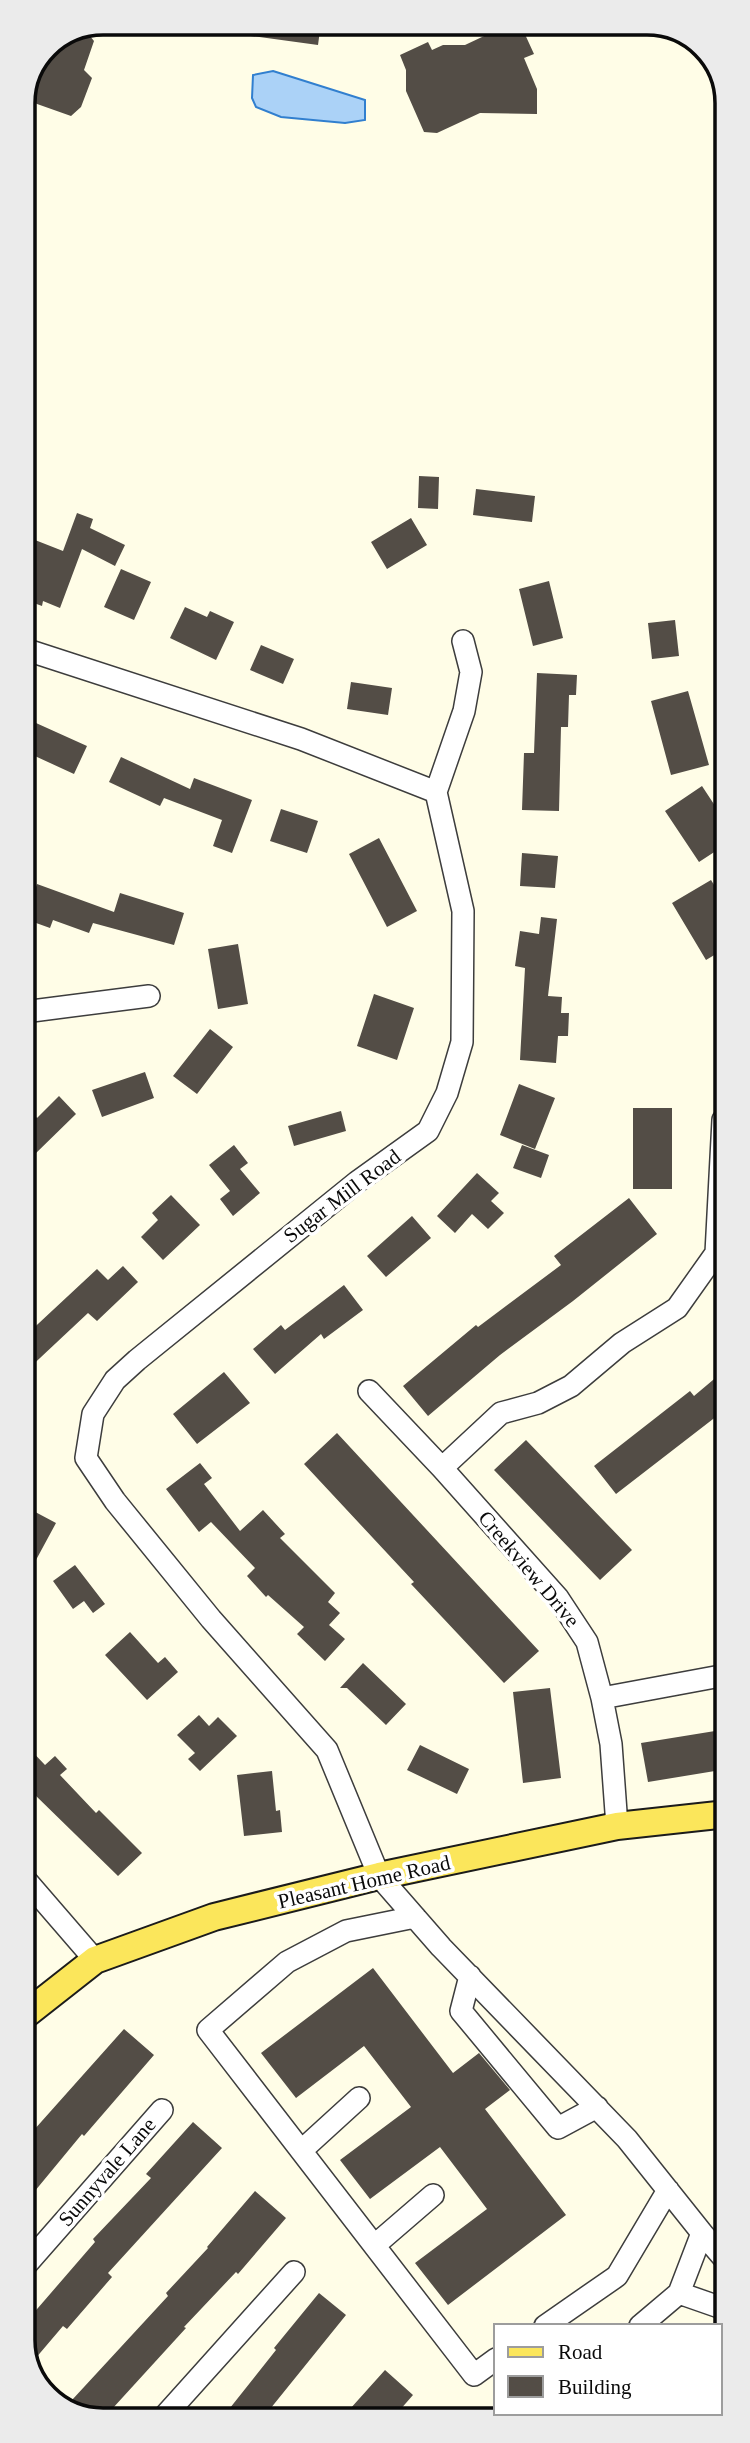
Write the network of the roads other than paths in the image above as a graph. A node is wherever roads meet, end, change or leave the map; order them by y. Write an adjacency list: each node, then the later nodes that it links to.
1 (463, 641): 3 (street)
2 (35, 653): 3 (street)
3 (436, 792): 13 (street, Sugar Mill Road)
4 (149, 996): 5 (street)
5 (35, 1011)
6 (715, 1254): 8 (street)
7 (369, 1391): 8 (street, Creekview Drive)
8 (442, 1468): 10 (street, Creekview Drive)
9 (715, 1677): 10 (street)
10 (602, 1698): 12 (street, Creekview Drive)
11 (715, 1815): 12 (main road, Pleasant Home Road)
12 (617, 1826): 13 (main road, Pleasant Home Road)
13 (380, 1876): 15 (street, Sugar Mill Road); 16 (main road, Pleasant Home Road)
14 (35, 1891): 16 (street)
15 (415, 1917): 17 (street, Sugar Mill Road); 22 (street)
16 (95, 1960): 18 (main road, Pleasant Home Road)
17 (470, 1976): 20 (street, Sugar Mill Road); 20 (street)
18 (35, 2007)
19 (359, 2098): 22 (street)
20 (597, 2108): 23 (street, Sugar Mill Road)
21 (162, 2110): 28 (street, Sunnyvale Lane)
22 (302, 2150): 26 (street)
23 (668, 2190): 25 (street, Sugar Mill Road); 32 (street)
24 (433, 2195): 26 (street)
25 (702, 2233): 27 (street, Sugar Mill Road); 30 (street)
26 (375, 2245): 34 (street)
27 (715, 2248)
28 (35, 2255)
29 (294, 2272): 35 (street)
30 (679, 2293): 31 (street); 33 (street)
31 (715, 2306)
32 (548, 2324)
33 (642, 2324)
34 (494, 2360)
35 (172, 2408)

